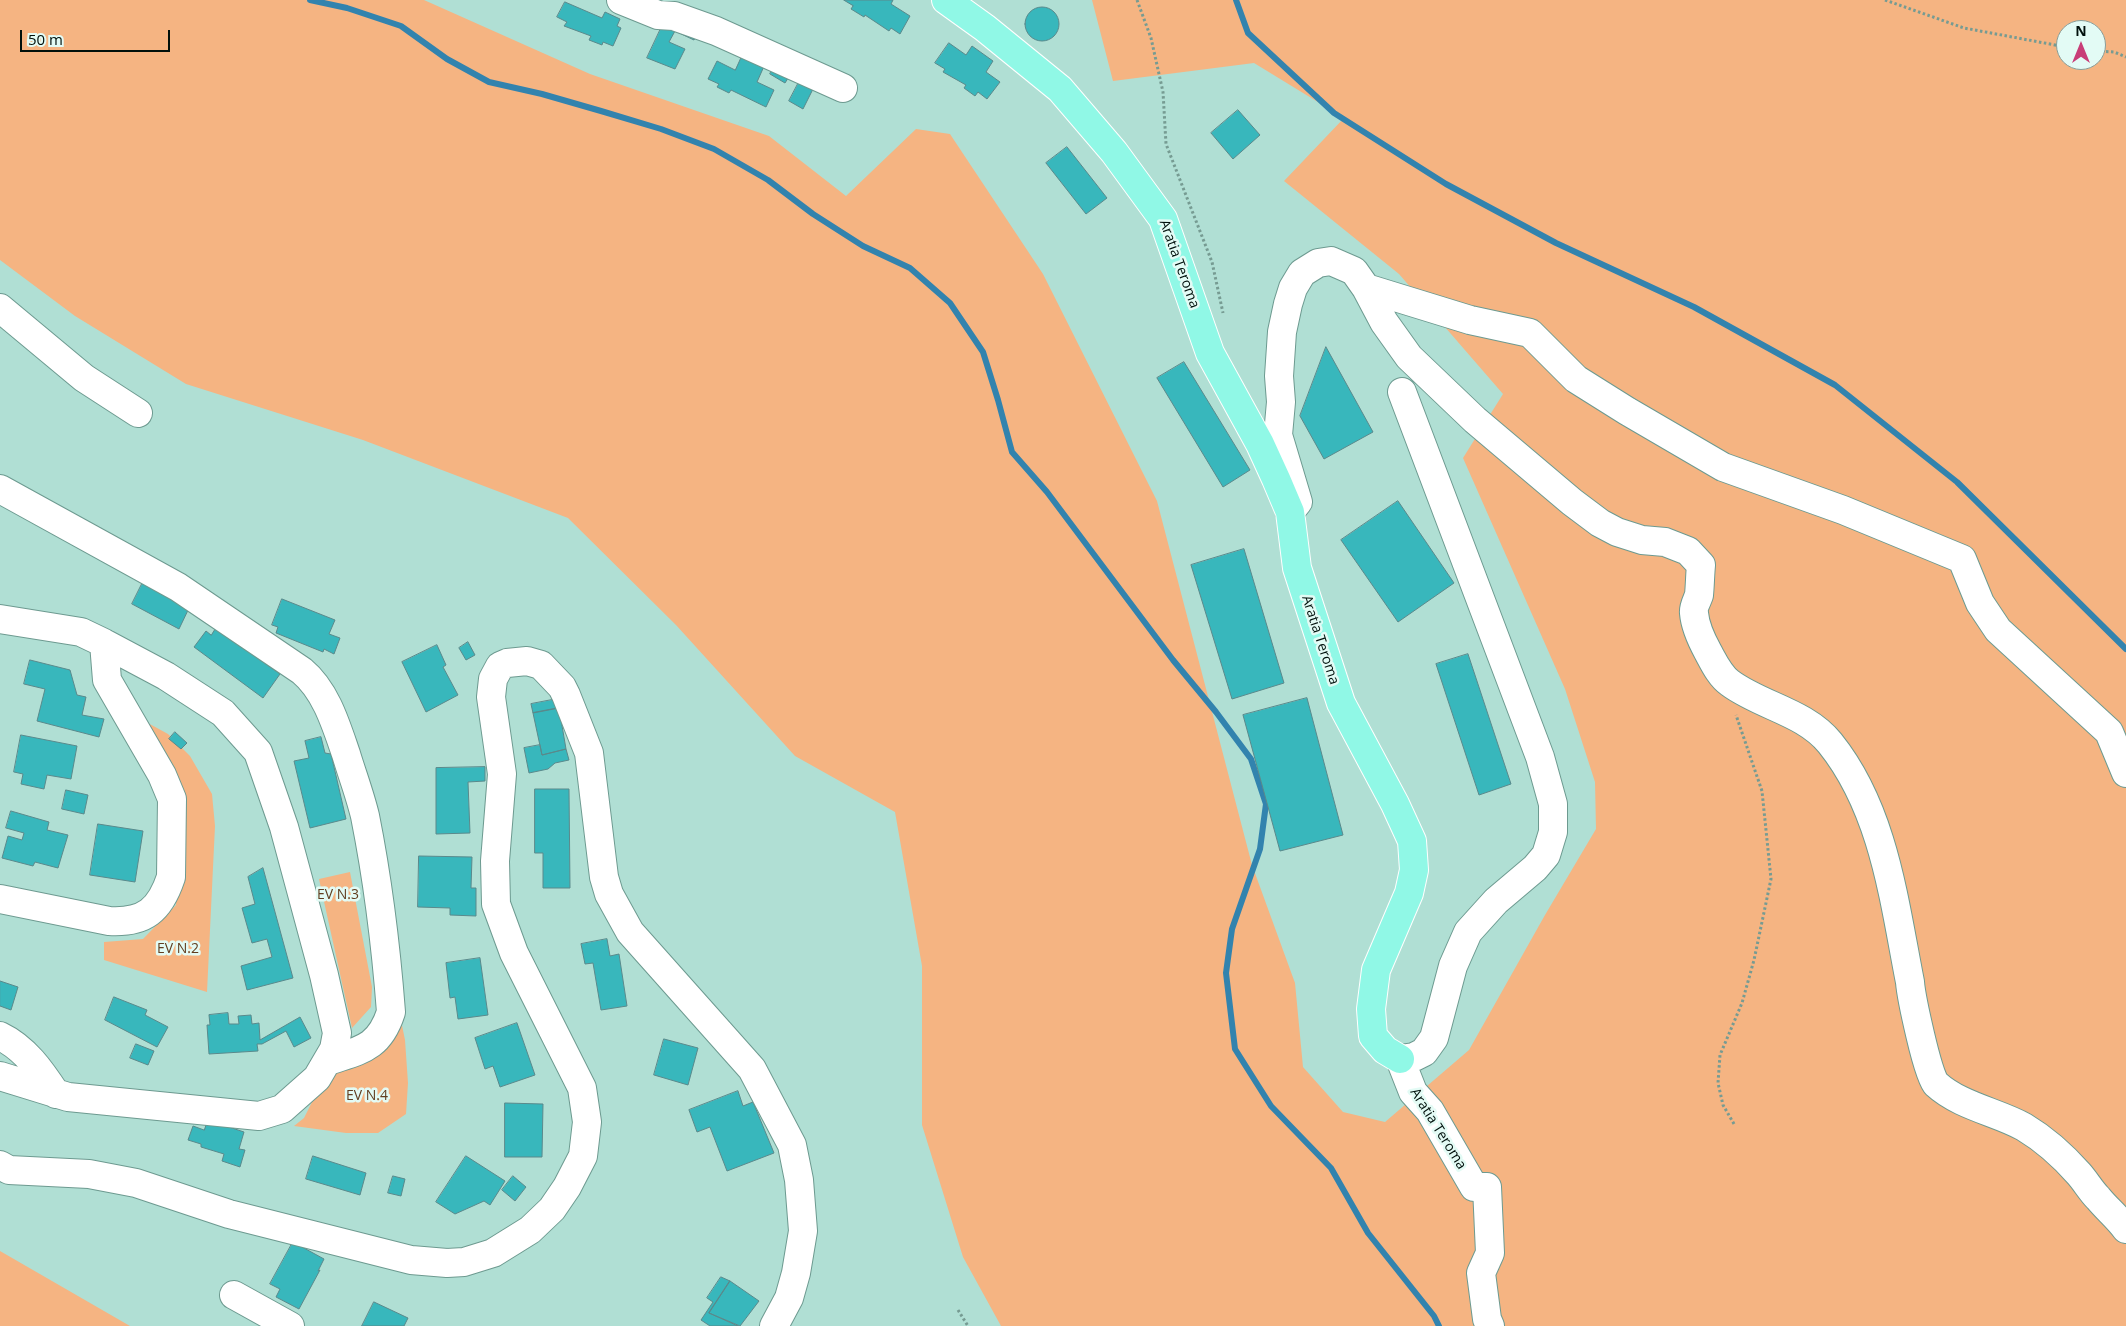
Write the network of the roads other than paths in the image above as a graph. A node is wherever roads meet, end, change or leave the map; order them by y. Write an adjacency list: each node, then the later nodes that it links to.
1 (620, 0): 3 (street)
2 (946, 0): 9 (main road, Aratia Teroma)
3 (844, 88)
4 (1366, 288): 9 (street); 12 (street); 20 (street)
5 (0, 308): 7 (street)
6 (1402, 392): 15 (street)
7 (138, 413)
8 (0, 489): 16 (street)
9 (1290, 512): 15 (main road, Aratia Teroma)
10 (0, 619): 11 (street)
11 (104, 643): 13 (street); 16 (street)
12 (2126, 773)
13 (0, 899)
14 (0, 1036): 18 (street)
15 (1400, 1060): 24 (street, Aratia Teroma)
16 (328, 1061): 18 (street)
17 (0, 1076): 18 (street)
18 (56, 1094)
19 (0, 1165): 23 (street)
20 (2126, 1229)
21 (234, 1295): 22 (street)
22 (290, 1326)
23 (774, 1326)
24 (1490, 1326)

